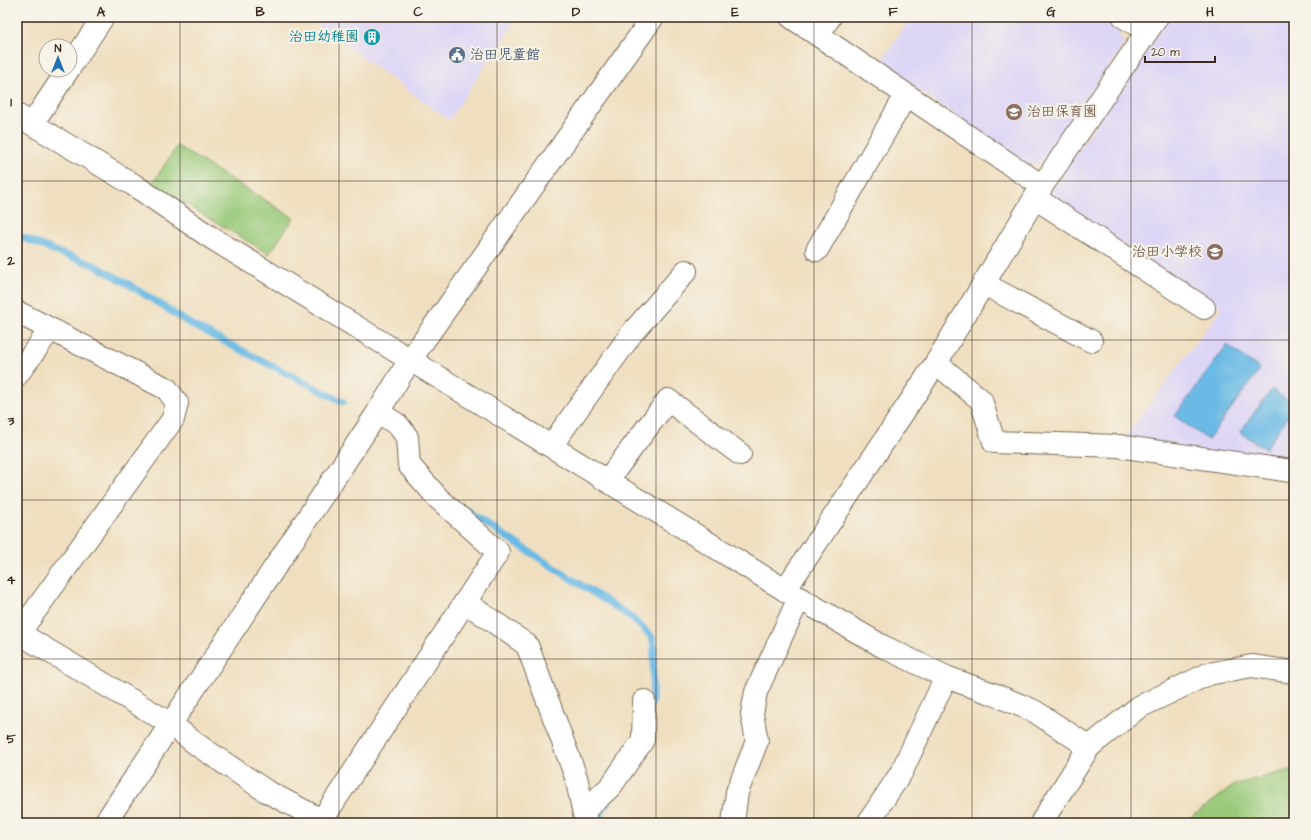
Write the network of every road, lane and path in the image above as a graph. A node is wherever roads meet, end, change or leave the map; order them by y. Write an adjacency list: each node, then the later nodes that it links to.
1 (103, 17): 8 (street)
2 (653, 17): 20 (street)
3 (791, 17): 7 (street)
4 (830, 17): 7 (street)
5 (1124, 17): 6 (street)
6 (1152, 24): 12 (street)
7 (818, 35): 10 (street)
8 (78, 55)
9 (61, 78): 11 (street)
10 (906, 95): 12 (street); 13 (street)
11 (24, 120): 20 (street)
12 (1038, 192): 15 (street); 16 (street)
13 (816, 250)
14 (686, 271): 24 (street)
15 (984, 284): 19 (street); 21 (street)
16 (1204, 308)
17 (17, 312): 18 (street)
18 (50, 330): 22 (street); 30 (street)
19 (1091, 341)
20 (410, 360): 23 (street); 24 (street)
21 (936, 363): 26 (street); 28 (street)
22 (17, 375)
23 (378, 412): 29 (street); 34 (street)
24 (551, 446): 27 (street)
25 (740, 454): 27 (street)
26 (1291, 471)
27 (607, 481): 28 (street)
28 (792, 594): 32 (street); 39 (street)
29 (465, 602): 36 (street); 37 (street)
30 (18, 634): 34 (street)
31 (1294, 672): 35 (street)
32 (946, 677): 35 (street); 40 (street)
33 (644, 701): 36 (street)
34 (170, 724): 37 (street); 38 (street)
35 (1089, 747): 41 (street)
36 (585, 817)
37 (323, 822)
38 (106, 823)
39 (733, 823)
40 (868, 823)
41 (1041, 823)

